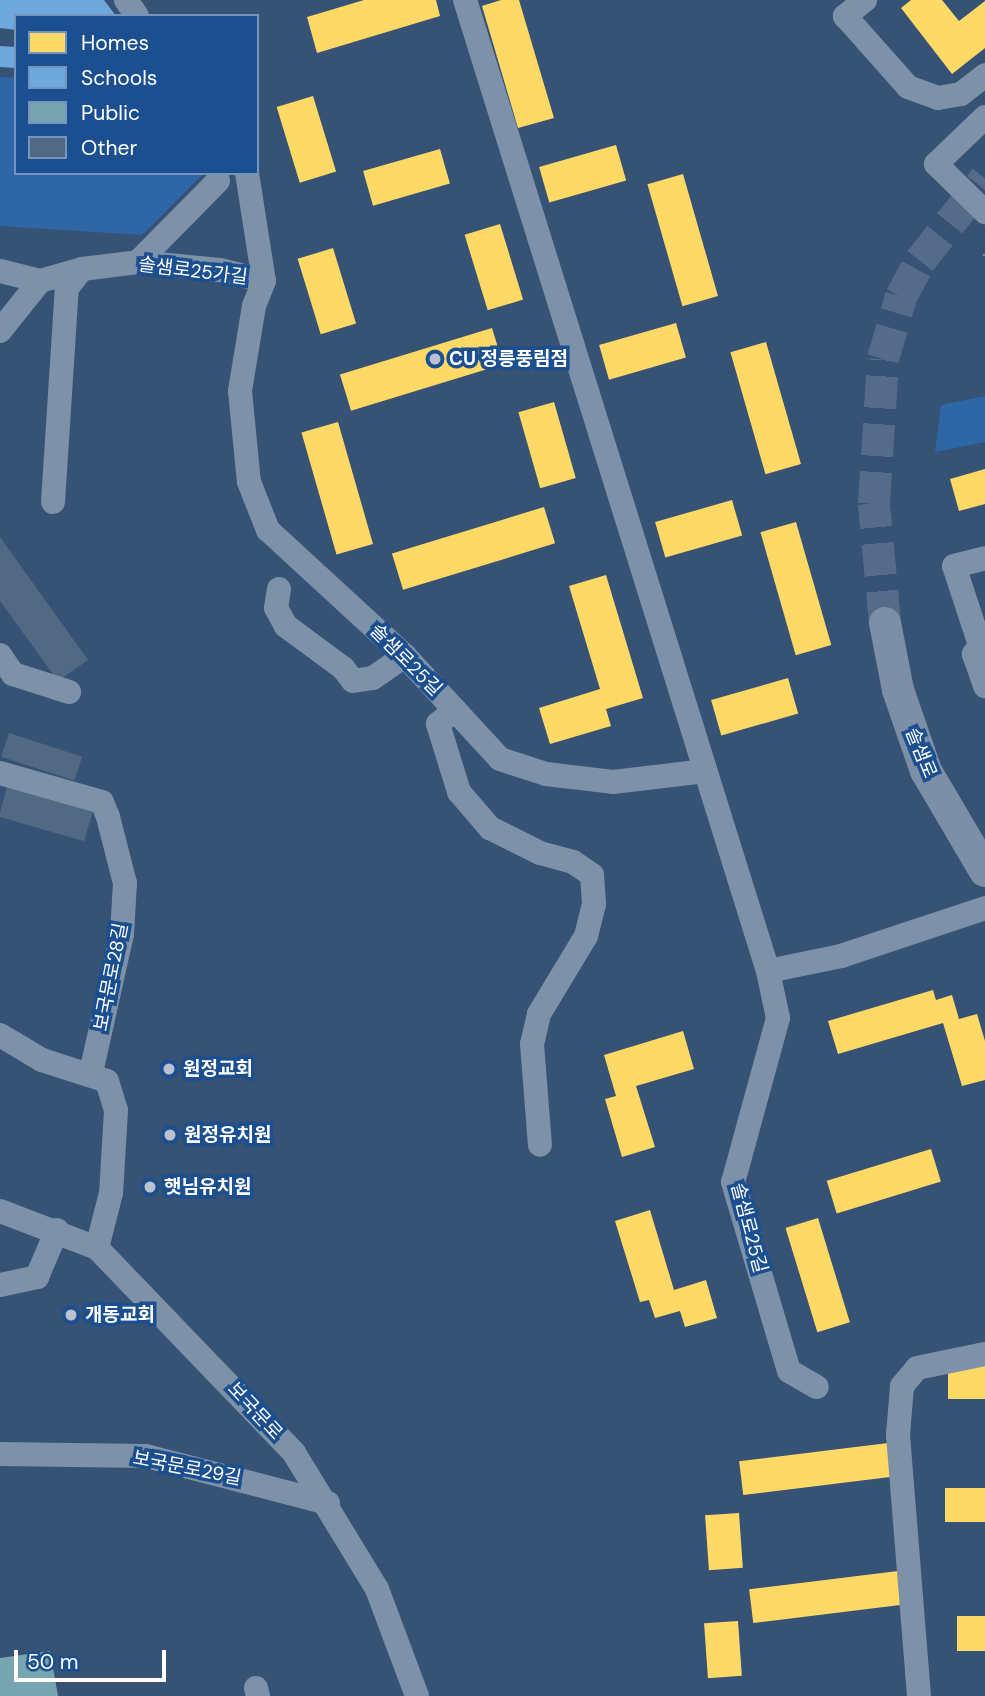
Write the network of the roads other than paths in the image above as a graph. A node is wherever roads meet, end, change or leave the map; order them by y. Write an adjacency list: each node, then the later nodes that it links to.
1 (466, 0): 24 (street)
2 (865, 0): 3 (street)
3 (985, 75)
4 (985, 117): 7 (street)
5 (247, 175): 12 (street, 솔샘로25길)
6 (218, 181): 8 (street)
7 (985, 212)
8 (138, 262): 9 (street, 솔샘로25가길); 12 (street, 솔샘로25가길)
9 (82, 269): 11 (street, 솔샘로25가길); 14 (street)
10 (0, 271): 11 (street)
11 (40, 281): 13 (street)
12 (264, 281): 20 (street, 솔샘로25길)
13 (0, 331)
14 (53, 502)
15 (985, 558): 18 (street)
16 (279, 589): 20 (street)
17 (885, 623): 26 (main road, 솔샘로)
18 (983, 651): 21 (street)
19 (0, 655): 22 (street)
20 (405, 656): 23 (street, 솔샘로25길)
21 (985, 686)
22 (69, 692)
23 (456, 710): 24 (street, 솔샘로25길); 31 (street)
24 (705, 771): 28 (street, 솔샘로25길)
25 (0, 773): 30 (street, 보국문로28길)
26 (985, 871)
27 (985, 908): 28 (street)
28 (768, 971): 37 (street, 솔샘로25길)
29 (0, 1035): 30 (street)
30 (91, 1073): 34 (street)
31 (540, 1145)
32 (0, 1211): 33 (street, 보국문로)
33 (57, 1230): 34 (street, 보국문로); 35 (street)
34 (97, 1248): 39 (street, 보국문로)
35 (0, 1285)
36 (985, 1354): 41 (street)
37 (817, 1387)
38 (0, 1454): 39 (street, 보국문로29길)
39 (328, 1503): 40 (street, 보국문로)
40 (417, 1696)
41 (919, 1696)

